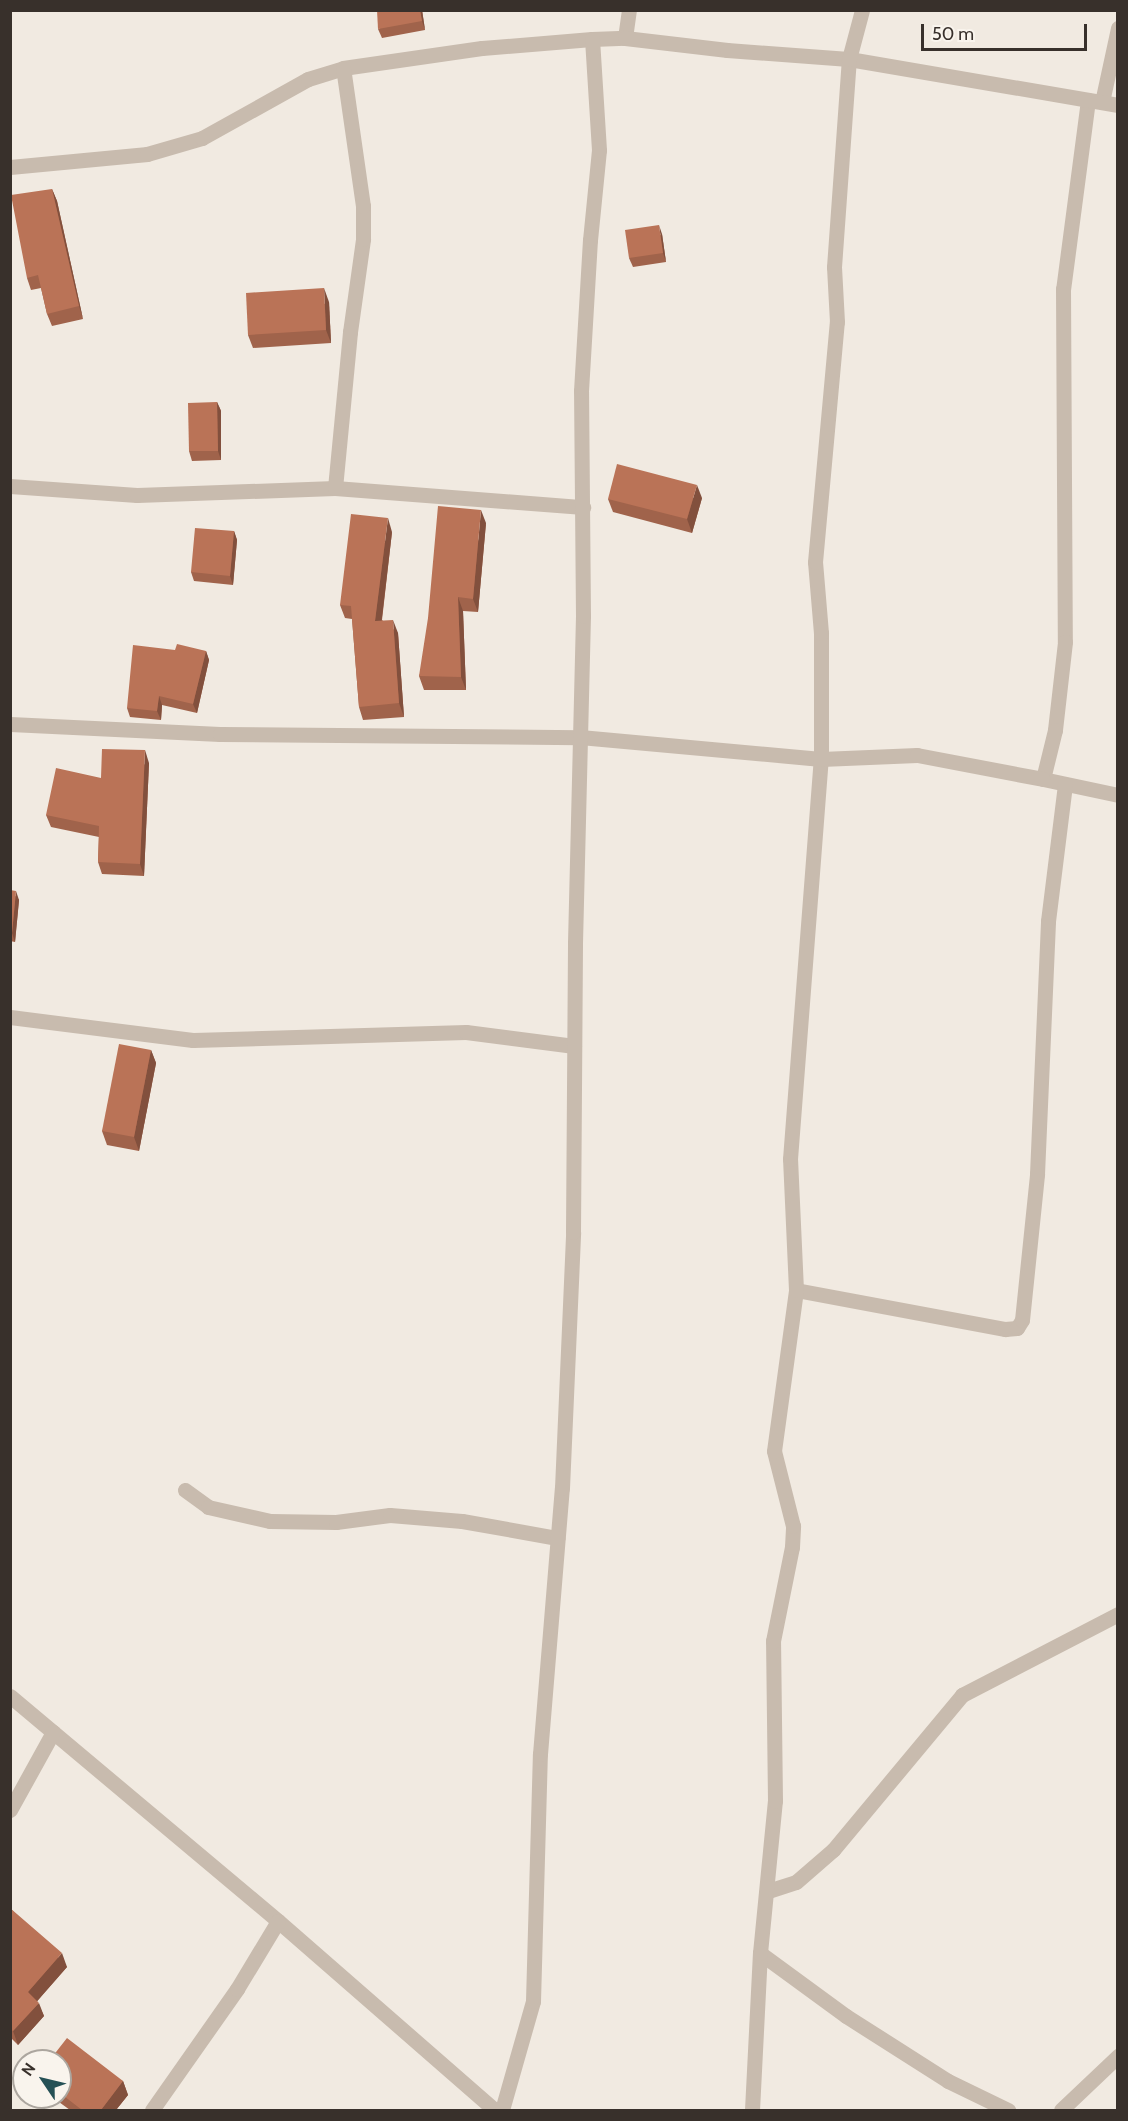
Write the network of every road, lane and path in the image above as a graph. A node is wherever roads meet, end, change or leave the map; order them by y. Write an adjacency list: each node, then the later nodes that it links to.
1 (629, 10): 4 (street)
2 (862, 10): 6 (street)
3 (1118, 28): 8 (street)
4 (625, 38): 5 (street); 6 (street)
5 (592, 39): 7 (street); 12 (street)
6 (849, 59): 8 (street); 15 (street)
7 (344, 68): 9 (street); 11 (street)
8 (1103, 102): 16 (street)
9 (10, 167)
10 (10, 486): 11 (street)
11 (335, 488): 12 (street)
12 (583, 507): 14 (street)
13 (10, 724): 14 (street)
14 (580, 737): 15 (street); 20 (street)
15 (821, 759): 16 (street); 21 (street)
16 (1043, 779): 17 (street)
17 (1065, 785): 18 (street); 21 (street)
18 (1118, 795)
19 (10, 1017): 20 (street)
20 (574, 1046): 23 (street)
21 (796, 1290): 28 (street)
22 (185, 1490): 23 (street)
23 (557, 1538): 34 (street)
24 (1118, 1614): 28 (street)
25 (10, 1696): 26 (street)
26 (53, 1732): 27 (street); 29 (street)
27 (10, 1810)
28 (768, 1891): 30 (street)
29 (278, 1921): 32 (street); 33 (street)
30 (760, 1953): 35 (street); 36 (street)
31 (1118, 2056): 37 (street)
32 (152, 2110)
33 (495, 2110)
34 (502, 2110)
35 (752, 2110)
36 (1008, 2110)
37 (1061, 2110)

